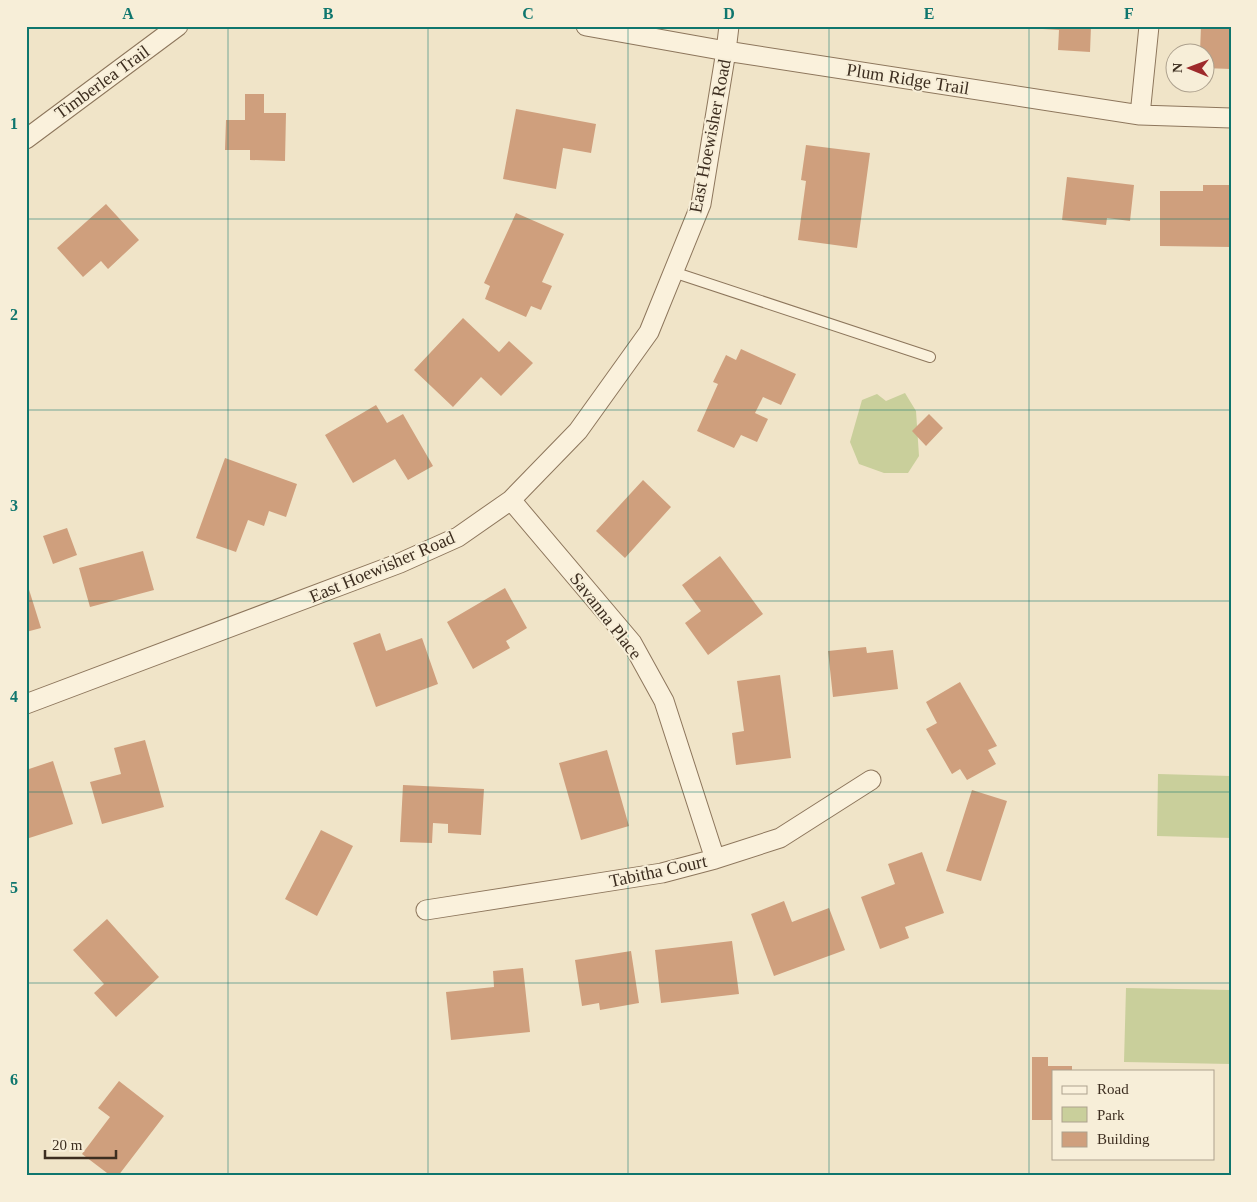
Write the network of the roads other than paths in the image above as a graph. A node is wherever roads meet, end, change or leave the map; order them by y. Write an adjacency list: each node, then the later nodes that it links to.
1 (178, 26): 8 (street, Timberlea Trail)
2 (586, 26): 5 (street, Plum Ridge Trail)
3 (729, 26): 5 (street, East Hoewisher Road)
4 (1150, 26): 6 (street)
5 (726, 51): 6 (street, Plum Ridge Trail); 9 (street, East Hoewisher Road)
6 (1140, 115): 7 (street, Plum Ridge Trail)
7 (1231, 118)
8 (26, 139)
9 (673, 272): 10 (lane); 11 (street, East Hoewisher Road)
10 (930, 357)
11 (511, 500): 12 (street, East Hoewisher Road); 14 (street, Savanna Place)
12 (26, 704)
13 (871, 780): 14 (street, Tabitha Court)
14 (714, 859): 15 (street, Tabitha Court)
15 (426, 910)

